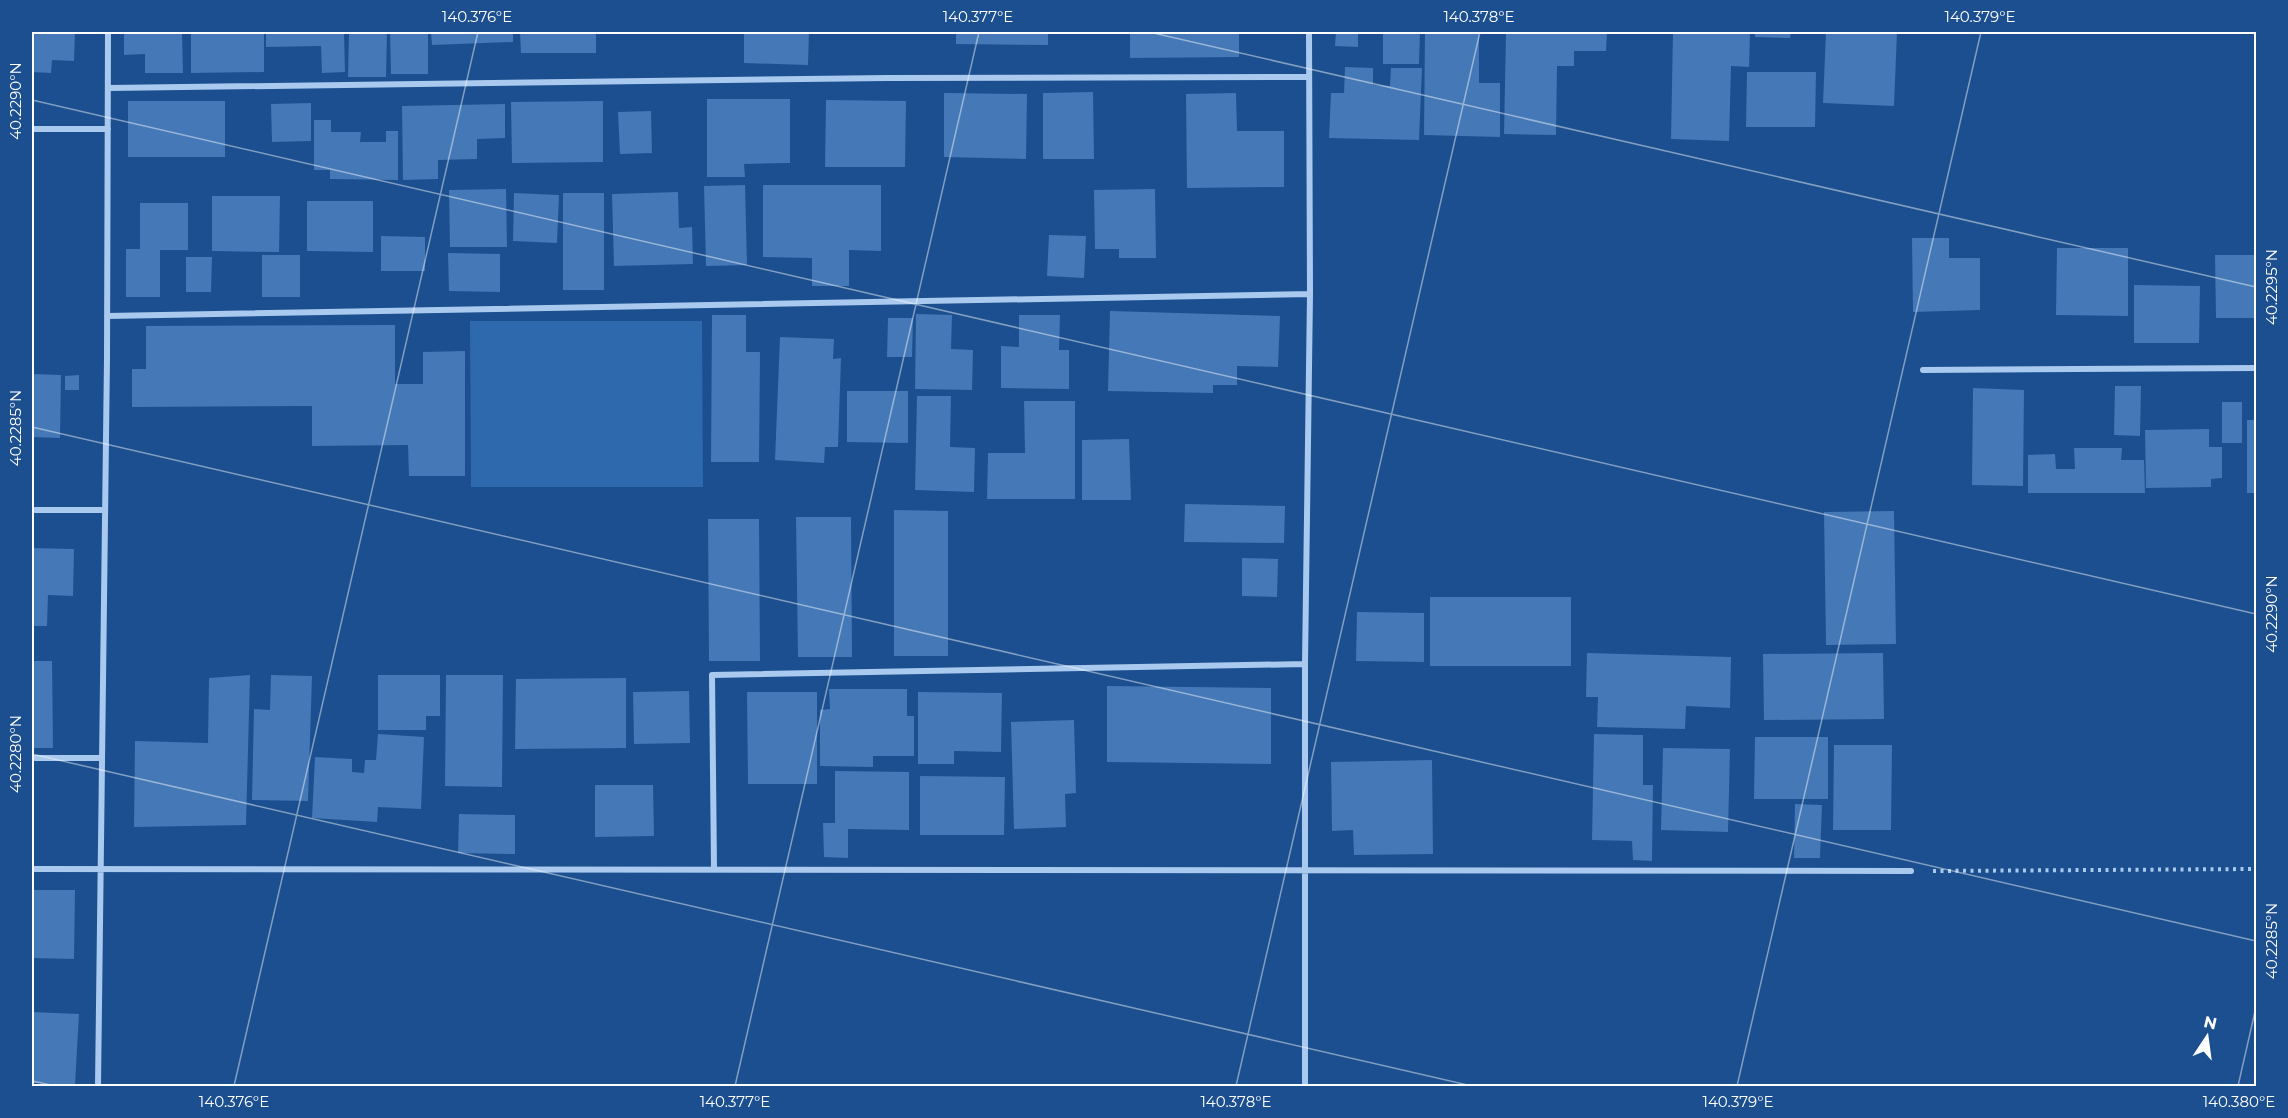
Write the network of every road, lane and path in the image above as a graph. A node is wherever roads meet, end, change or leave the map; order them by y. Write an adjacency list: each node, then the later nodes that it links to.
1 (108, 32): 4 (street)
2 (1309, 32): 3 (street)
3 (1309, 77): 4 (street); 7 (street)
4 (109, 88): 6 (street)
5 (32, 129): 6 (street)
6 (108, 129): 8 (street)
7 (1310, 294): 8 (street); 13 (street)
8 (107, 316): 12 (street)
9 (2256, 368): 10 (street)
10 (1923, 370)
11 (32, 510): 12 (street)
12 (104, 510): 15 (street)
13 (1305, 664): 18 (street); 20 (street)
14 (32, 758): 15 (street)
15 (102, 759): 17 (street)
16 (32, 868): 17 (street)
17 (102, 868): 18 (street); 22 (street)
18 (714, 868): 20 (street)
19 (2256, 869): 21 (path)
20 (1305, 870): 21 (street); 23 (street)
21 (1911, 871)
22 (98, 1086)
23 (1305, 1086)

